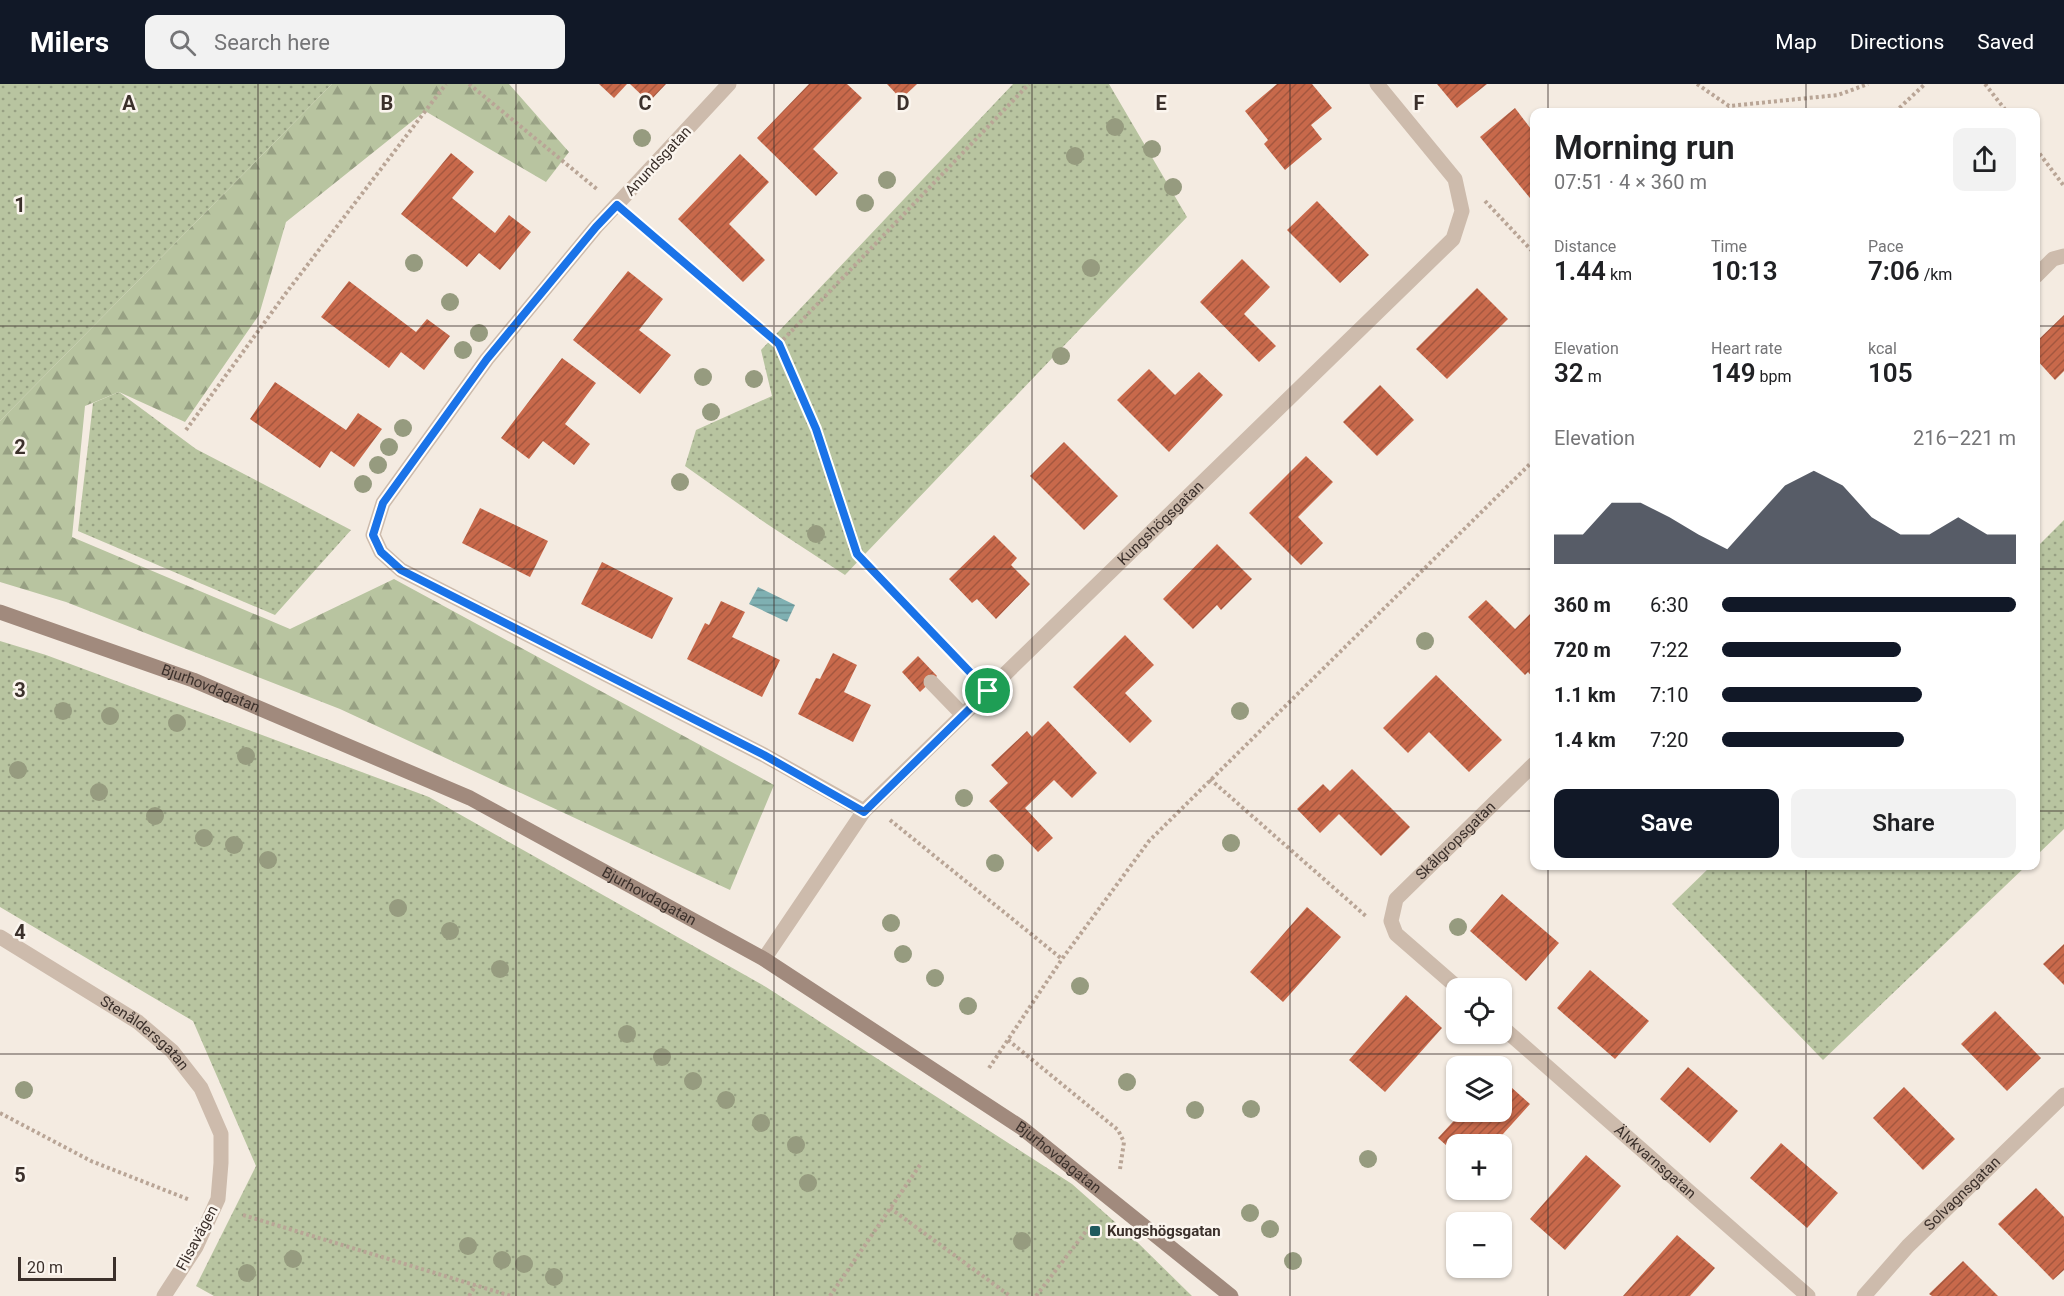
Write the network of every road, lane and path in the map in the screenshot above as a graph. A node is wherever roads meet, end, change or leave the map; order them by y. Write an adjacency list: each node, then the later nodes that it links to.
1 (446, 84): 20 (path)
2 (469, 84): 14 (path)
3 (729, 84): 14 (street, Anundsgatan)
4 (1029, 84): 19 (path)
5 (1377, 84): 15 (street)
6 (1697, 84): 7 (path)
7 (1868, 84)
8 (1924, 84): 10 (path)
9 (1985, 84): 11 (path)
10 (1899, 108)
11 (2004, 108)
12 (2040, 154): 13 (path)
13 (2064, 186)
14 (617, 205): 19 (path); 28 (street, Anundsgatan)
15 (1462, 211): 16 (path); 24 (street, Kungshögsgatan)
16 (1530, 249)
17 (2064, 256): 18 (street)
18 (2040, 272)
19 (779, 344): 24 (path)
20 (186, 430)
21 (1530, 464): 27 (path)
22 (0, 612): 31 (main road, Bjurhovdagatan)
23 (931, 682): 25 (street)
24 (988, 691): 25 (street, Kungshögsgatan)
25 (963, 715): 28 (street, Kungshögsgatan)
26 (1530, 768): 29 (street, Skålgropsgatan)
27 (1210, 779): 29 (path); 32 (path)
28 (864, 812): 31 (street, Kungshögsgatan); 32 (path)
29 (1392, 923): 33 (street)
30 (0, 937): 41 (street, Stenåldersgatan)
31 (764, 959): 53 (main road, Bjurhovdagatan)
32 (1062, 959): 35 (path)
33 (1447, 978)
34 (1512, 1036): 54 (street, Älvkvarnsgatan)
35 (1008, 1040): 36 (path); 40 (path)
36 (989, 1068)
37 (2064, 1095): 55 (street, Solvagnsgatan)
38 (0, 1113): 42 (path)
39 (920, 1165): 43 (path)
40 (1120, 1169)
41 (220, 1177): 47 (street, Flisavägen)
42 (190, 1200)
43 (890, 1208): 50 (path); 51 (path)
44 (243, 1215): 46 (path)
45 (1090, 1226): 52 (path)
46 (476, 1284): 48 (path); 49 (path)
47 (164, 1296)
48 (469, 1296)
49 (511, 1296)
50 (830, 1296)
51 (1010, 1296)
52 (1036, 1296)
53 (1232, 1296)
54 (1808, 1296)
55 (1864, 1296)

